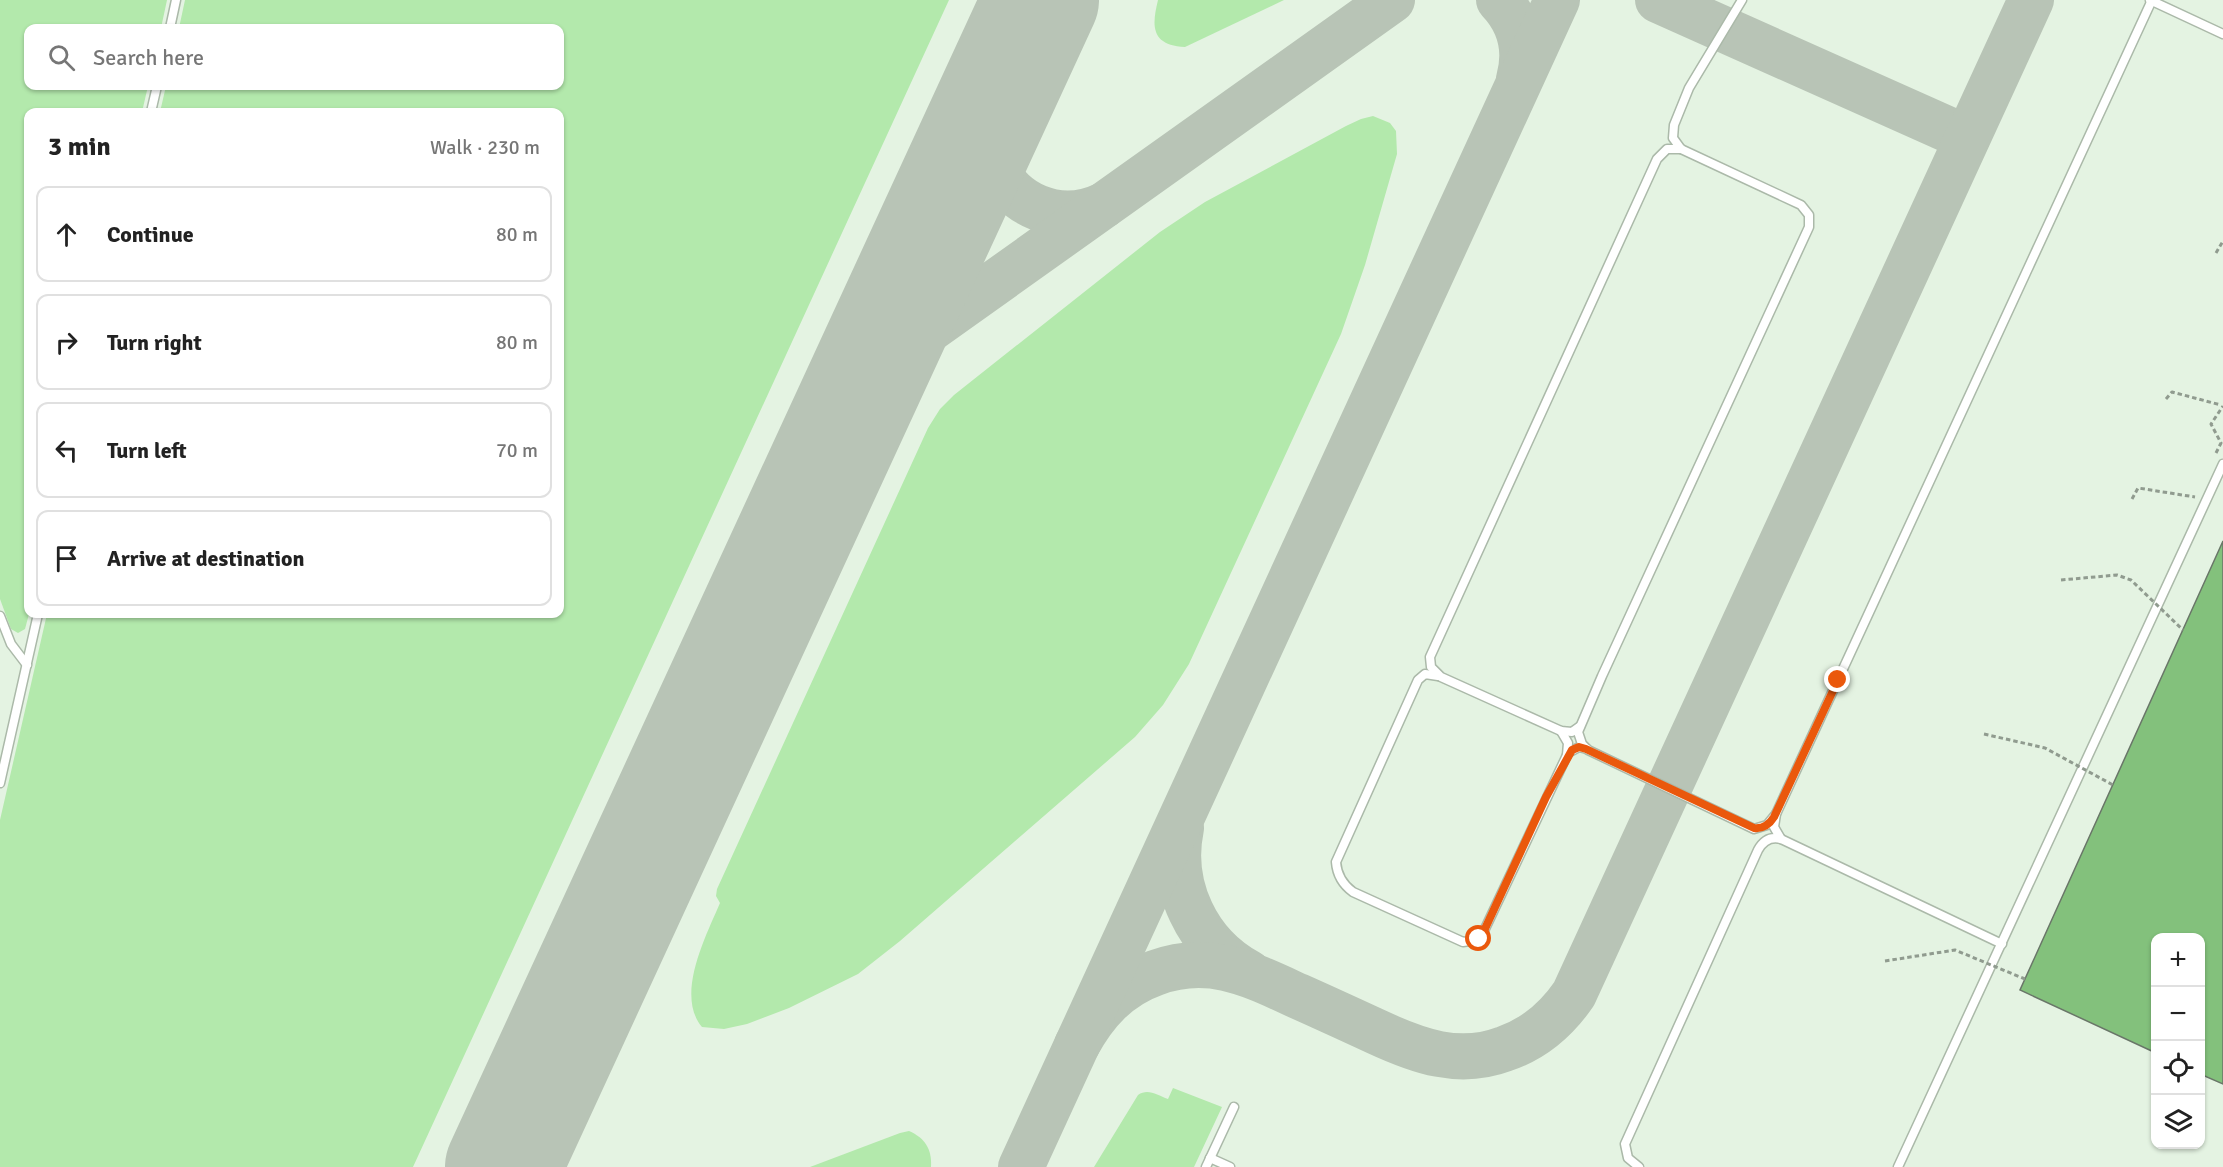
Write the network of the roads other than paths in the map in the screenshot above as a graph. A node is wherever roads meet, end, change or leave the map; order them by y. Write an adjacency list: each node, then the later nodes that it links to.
1 (176, 0): 4 (lane)
2 (1742, 0): 8 (lane)
3 (2151, 0): 5 (lane); 19 (lane)
4 (171, 24)
5 (2223, 34)
6 (156, 90): 7 (lane)
7 (152, 108)
8 (1681, 149): 13 (lane); 14 (lane)
9 (2223, 464): 23 (lane)
10 (0, 616): 12 (lane)
11 (37, 618): 12 (lane)
12 (27, 665): 18 (lane)
13 (1441, 677): 15 (lane); 17 (lane)
14 (1579, 727): 15 (lane); 16 (lane)
15 (1561, 731): 17 (lane)
16 (1588, 750): 17 (lane); 20 (lane)
17 (1567, 756)
18 (0, 783)
19 (1776, 814): 20 (lane); 21 (lane)
20 (1754, 828): 22 (lane)
21 (1780, 839): 22 (lane); 23 (lane)
22 (1758, 850): 28 (lane)
23 (2002, 944): 29 (lane)
24 (1233, 1107): 25 (lane)
25 (1210, 1158): 26 (lane); 27 (lane)
26 (1206, 1167)
27 (1230, 1167)
28 (1639, 1167)
29 (1898, 1167)

